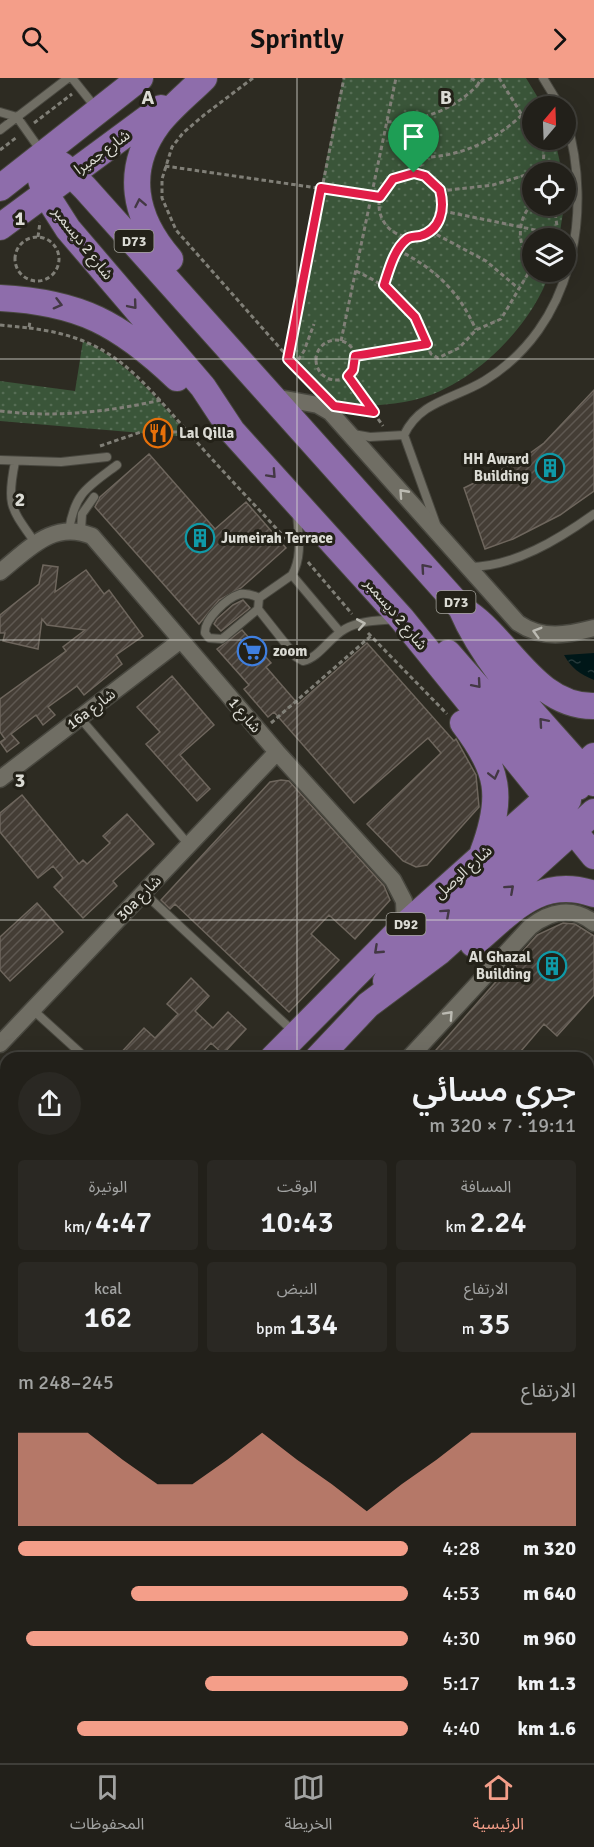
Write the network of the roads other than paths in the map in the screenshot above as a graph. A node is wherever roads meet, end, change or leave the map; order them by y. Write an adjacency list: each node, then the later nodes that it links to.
1 (70, 78): 6 (lane); 8 (lane)
2 (140, 78): 6 (main road)
3 (203, 78): 12 (main road, شارع جميرا); 17 (main road, one-way to 3)
4 (543, 78): 5 (lane)
5 (554, 96)
6 (98, 111): 11 (main road)
7 (0, 112): 8 (lane)
8 (16, 117): 9 (lane); 11 (lane)
9 (0, 130)
10 (575, 150): 21 (lane)
11 (43, 154): 12 (main road, D73); 13 (main road); 14 (main road, شارع 2 ديسمبر / D73)
12 (72, 174): 14 (main road, شارع جميرا); 17 (main road, D73)
13 (0, 188)
14 (45, 193): 15 (main road, شارع جميرا); 19 (main road, شارع 2 ديسمبر / D73, one-way to 19)
15 (0, 227)
16 (0, 298): 19 (main road, one-way to 19)
17 (194, 309): 18 (main road, D73)
18 (274, 397): 20 (street); 36 (main road, D73, one-way to 18)
19 (232, 431): 27 (main road, شارع 2 ديسمبر / D73, one-way to 27)
20 (349, 433): 21 (lane); 30 (street, one-way to 20)
21 (404, 435): 30 (lane)
22 (107, 457): 24 (lane)
23 (0, 460): 24 (lane)
24 (15, 462): 31 (lane)
25 (117, 465): 29 (lane)
26 (94, 497): 29 (lane)
27 (297, 500): 34 (lane); 38 (main road, شارع 2 ديسمبر / D73)
28 (594, 514): 32 (lane)
29 (70, 531): 31 (street); 41 (street, شارع 1)
30 (440, 534): 32 (street)
31 (36, 544): 33 (street)
32 (467, 567): 39 (street, one-way to 32)
33 (0, 572)
34 (292, 575): 35 (lane); 40 (lane)
35 (259, 598): 37 (lane); 37 (lane)
36 (461, 608): 42 (main road); 44 (main road, D73, one-way to 36)
37 (258, 609): 40 (lane)
38 (395, 620): 40 (lane); 46 (main road, one-way to 46); 48 (main road, شارع 2 ديسمبر / D73); 50 (main road, one-way to 50)
39 (594, 628)
40 (340, 632)
41 (181, 640): 43 (street, 16a شارع); 45 (street, شارع 1)
42 (594, 706)
43 (80, 718): 47 (street, 16a شارع); 49 (lane)
44 (563, 745): 46 (main road); 48 (main road, D73)
45 (277, 752): 49 (street, 30a شارع); 54 (street, شارع 1)
46 (543, 762): 48 (main road)
47 (0, 779)
48 (579, 805): 50 (main road, شارع الوصل / D92); 55 (main road, D92, one-way to 48)
49 (189, 845): 51 (street, 30a شارع)
50 (482, 855): 54 (main road, شارع الوصل / D92, one-way to 54)
51 (144, 893): 56 (street, 30a شارع); 57 (lane)
52 (594, 894): 55 (main road)
53 (594, 923): 62 (street, one-way to 53)
54 (405, 925): 57 (main road, شارع الوصل / D92, one-way to 57)
55 (368, 1005): 61 (main road, D92)
56 (33, 1010): 58 (street, 30a شارع); 59 (lane)
57 (295, 1032): 60 (main road, شارع الوصل / D92)
58 (0, 1044)
59 (79, 1052)
60 (278, 1052)
61 (324, 1052)
62 (415, 1052)

